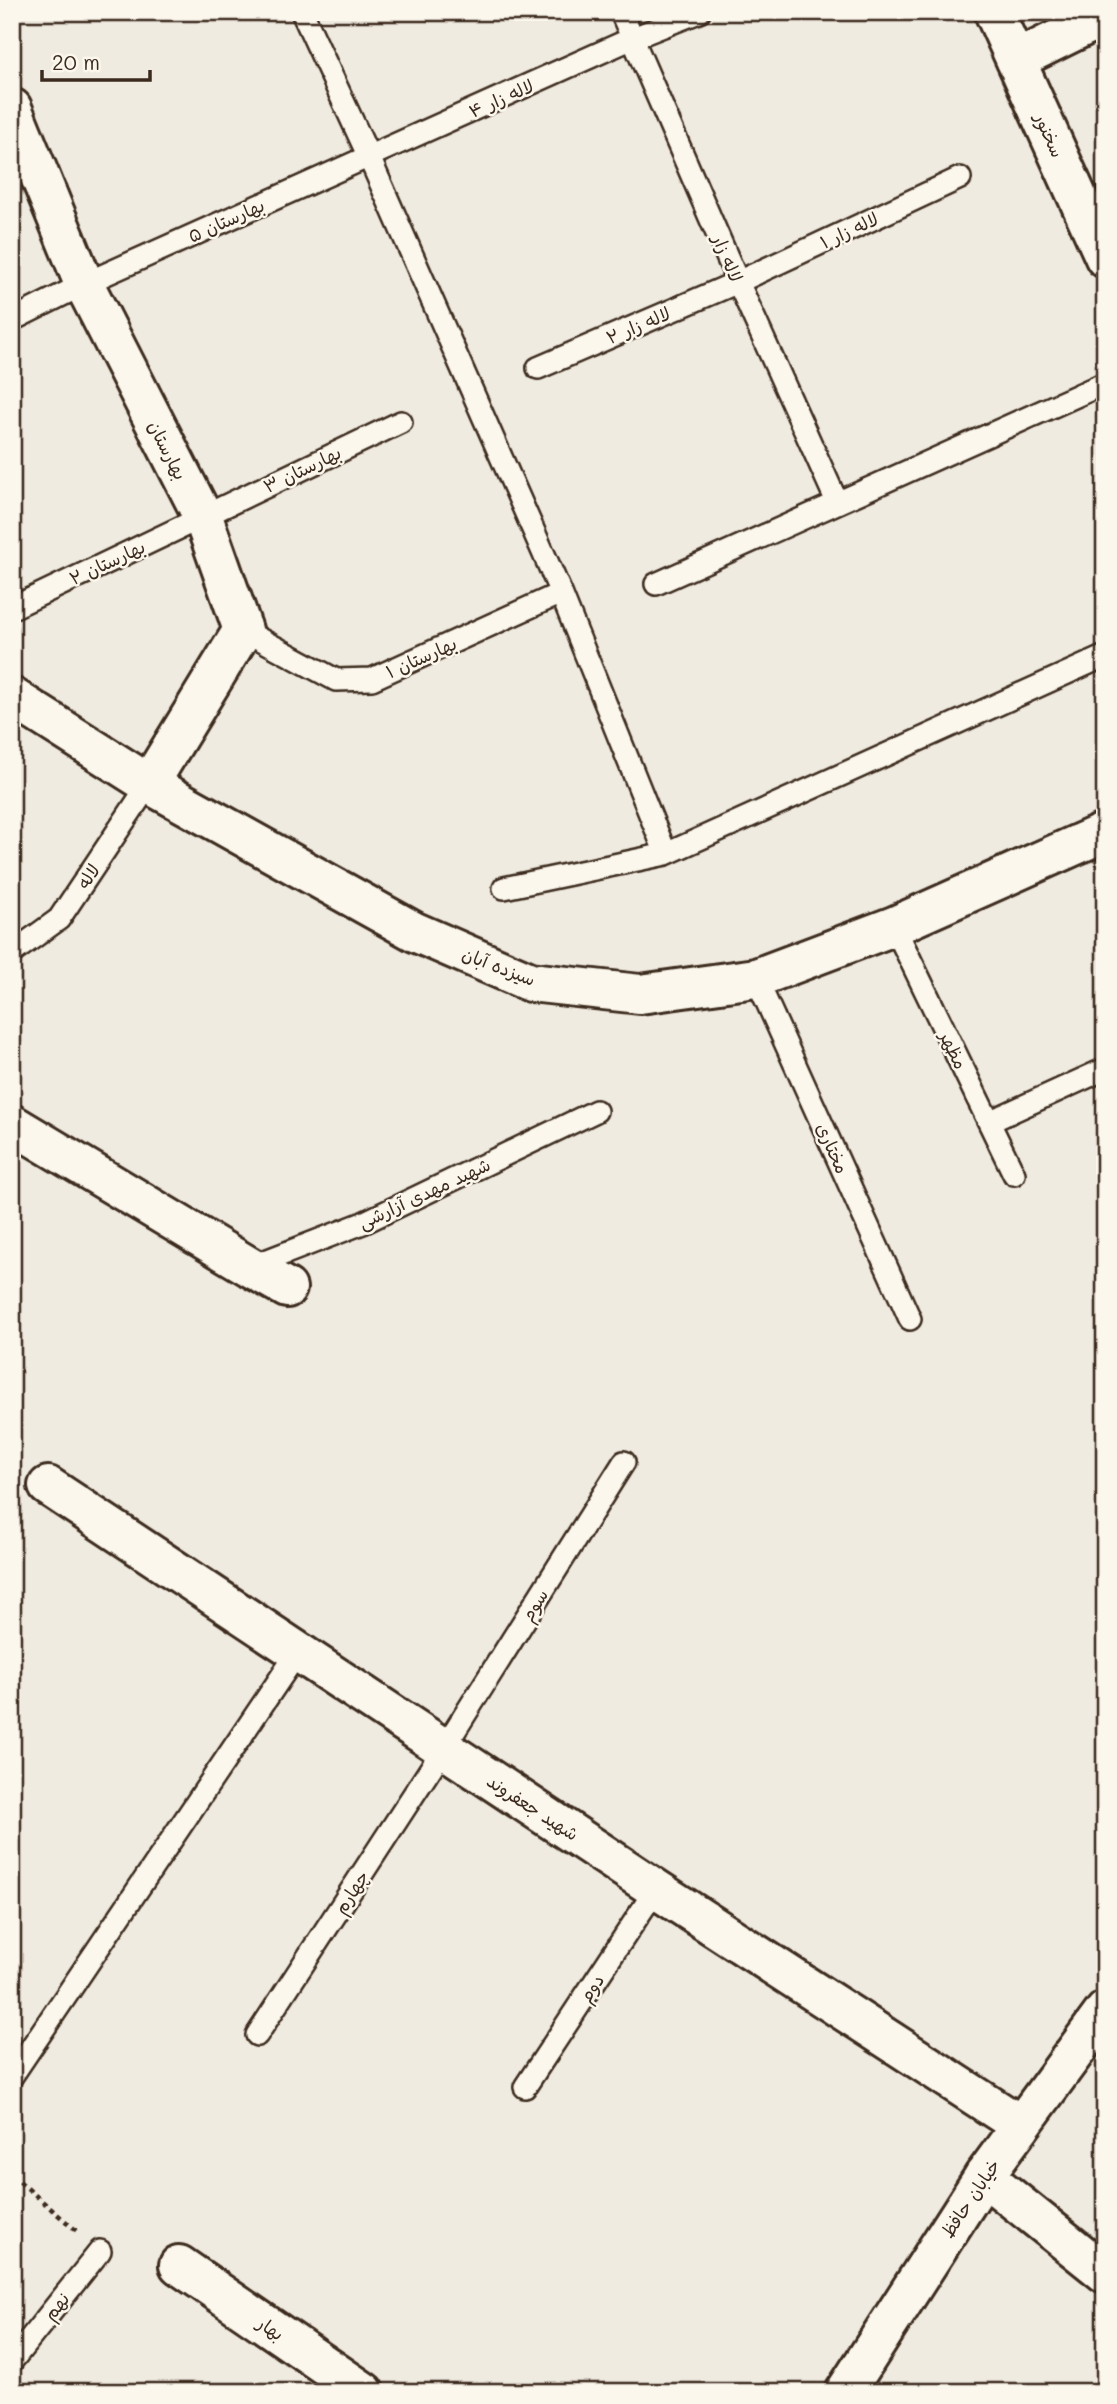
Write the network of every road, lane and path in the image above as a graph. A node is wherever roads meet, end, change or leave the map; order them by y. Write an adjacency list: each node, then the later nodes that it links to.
1 (302, 12): 9 (lane)
2 (621, 12): 6 (lane, لاله زار)
3 (699, 12): 6 (lane, لاله زار ۴)
4 (994, 12): 7 (street, سخنور)
5 (1105, 16): 7 (street)
6 (633, 38): 9 (lane, لاله زار ۴); 12 (lane, لاله زار)
7 (1016, 60): 11 (street, سخنور)
8 (12, 108): 13 (street, بهارستان)
9 (369, 157): 13 (lane, بهارستان ۵); 21 (lane)
10 (960, 178): 12 (lane, لاله زار ۱)
11 (1102, 243)
12 (738, 282): 15 (lane, لاله زار ۲); 18 (lane, لاله زار)
13 (84, 284): 14 (lane, بهارستان ۵); 19 (street, بهارستان)
14 (12, 320)
15 (538, 368)
16 (1105, 383): 18 (lane)
17 (401, 422): 19 (lane, بهارستان ۳)
18 (837, 502): 20 (lane)
19 (203, 517): 22 (lane, بهارستان ۲); 23 (street, بهارستان)
20 (656, 584)
21 (561, 593): 23 (lane, بهارستان ۱); 28 (lane)
22 (12, 608)
23 (243, 630): 26 (street)
24 (1105, 656): 28 (lane)
25 (12, 697): 26 (street, سیزده آبان)
26 (149, 784): 31 (lane, لاله); 32 (street, سیزده آبان)
27 (1105, 832): 30 (street, سیزده آبان)
28 (666, 853): 29 (lane)
29 (505, 888)
30 (894, 926): 32 (street, سیزده آبان); 35 (lane, مظهر)
31 (12, 953)
32 (756, 978): 40 (lane, مختاری)
33 (1105, 1069): 35 (lane)
34 (596, 1111): 38 (lane, شهید مهدی آزارشی)
35 (989, 1122): 37 (lane, مظهر)
36 (12, 1124): 38 (street)
37 (1014, 1174)
38 (250, 1267): 39 (street)
39 (287, 1288)
40 (910, 1319)
41 (624, 1462): 44 (lane, سوم)
42 (47, 1486): 43 (street, شهید جعفروند)
43 (298, 1652): 44 (street, شهید جعفروند); 48 (lane)
44 (444, 1748): 45 (street, شهید جعفروند); 47 (lane, چهارم)
45 (656, 1889): 49 (lane, دوم); 50 (street, شهید جعفروند)
46 (1105, 2011): 50 (street, خیابان حافظ)
47 (257, 2035)
48 (12, 2076)
49 (525, 2087)
50 (1020, 2125): 52 (street, خیابان حافظ)
51 (12, 2175): 53 (path)
52 (984, 2176): 55 (street); 58 (street, خیابان حافظ)
53 (100, 2251): 56 (lane, نهم)
54 (178, 2265): 57 (street, بهار)
55 (1105, 2273)
56 (12, 2361)
57 (363, 2392)
58 (845, 2392)

